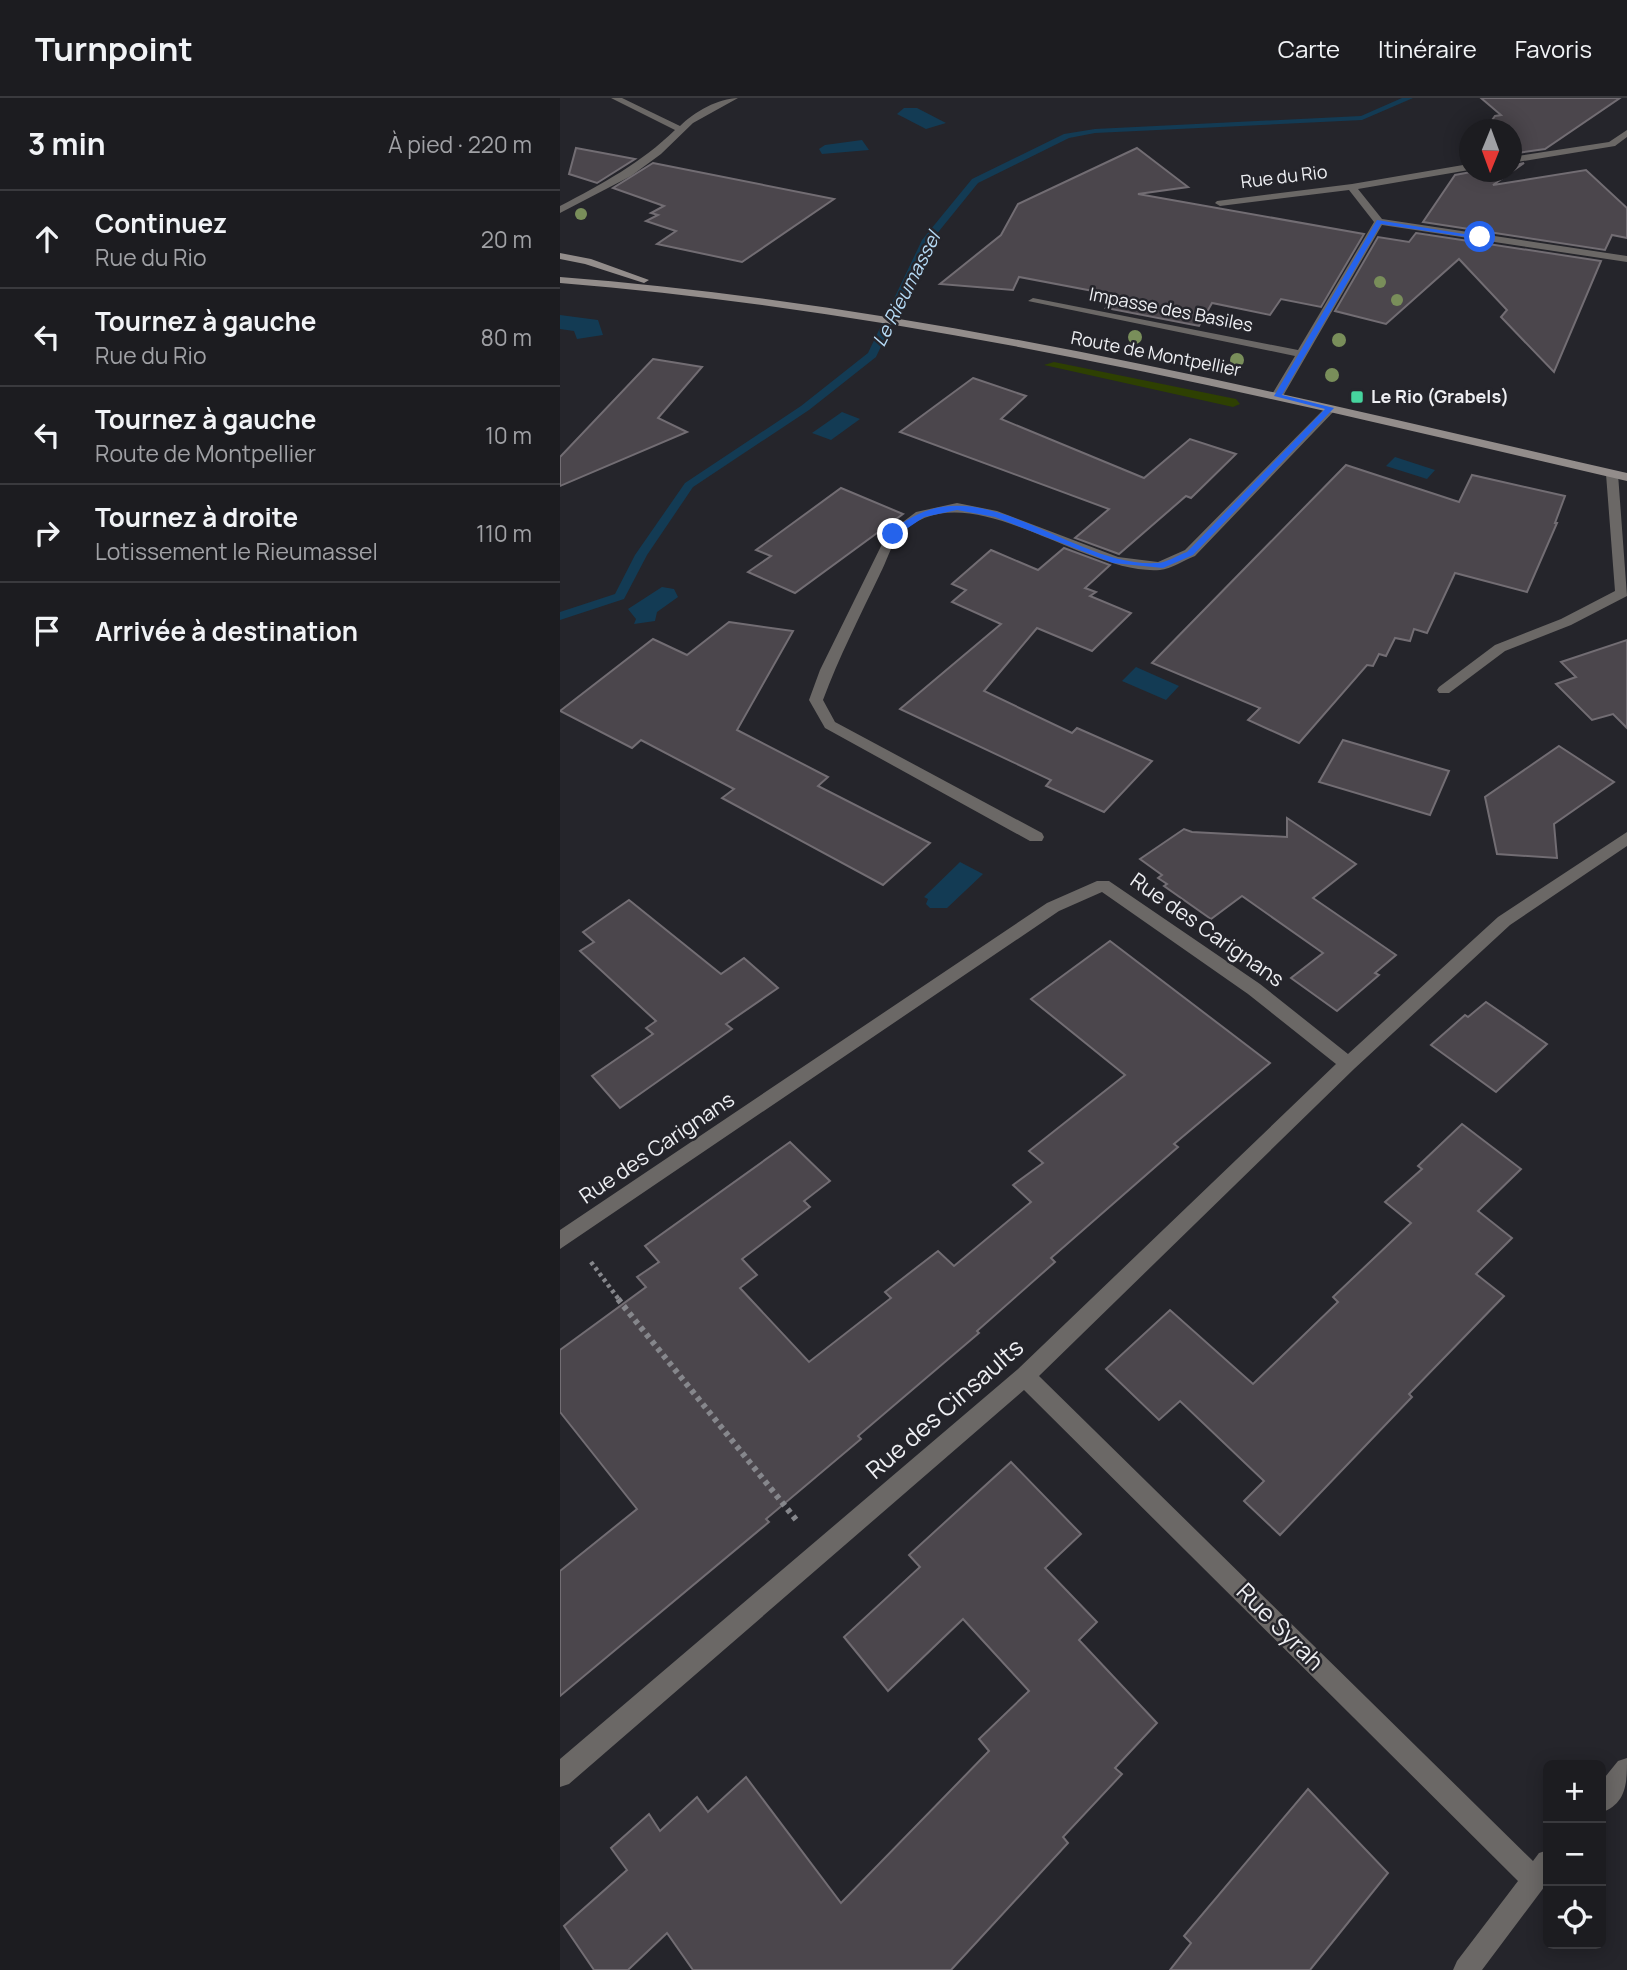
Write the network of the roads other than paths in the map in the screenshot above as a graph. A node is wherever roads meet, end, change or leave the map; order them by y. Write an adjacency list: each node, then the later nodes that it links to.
1 (615, 98): 3 (street)
2 (734, 98): 3 (street)
3 (681, 130): 9 (street)
4 (1627, 133): 5 (street)
5 (1522, 158)
6 (1459, 169): 7 (street, Rue du Rio)
7 (1352, 187): 8 (street, Rue du Rio); 10 (street, Rue du Rio)
8 (1220, 203)
9 (560, 210)
10 (1379, 222): 12 (street); 16 (street)
11 (560, 256): 14 (street, Route de Montpellier)
12 (1627, 259)
13 (560, 280): 14 (street, Route de Montpellier)
14 (674, 289): 17 (street, Route de Montpellier)
15 (1033, 301): 16 (street, Impasse des Basiles)
16 (1303, 354): 17 (street)
17 (1278, 396): 18 (street, Route de Montpellier)
18 (1331, 408): 19 (street, Route de Montpellier); 22 (street)
19 (1612, 474): 20 (street, Route de Montpellier); 21 (street)
20 (1627, 477)
21 (1444, 690)
22 (1036, 837)
23 (1627, 838): 24 (street)
24 (1348, 1064): 25 (street, Rue des Carignans); 26 (street, Rue des Cinsaults)
25 (560, 1241)
26 (1025, 1376): 28 (street, Rue des Cinsaults); 30 (street, Rue Syrah)
27 (1627, 1770): 29 (street)
28 (560, 1775)
29 (1606, 1795)
30 (1541, 1870): 31 (street)
31 (1466, 1970)

